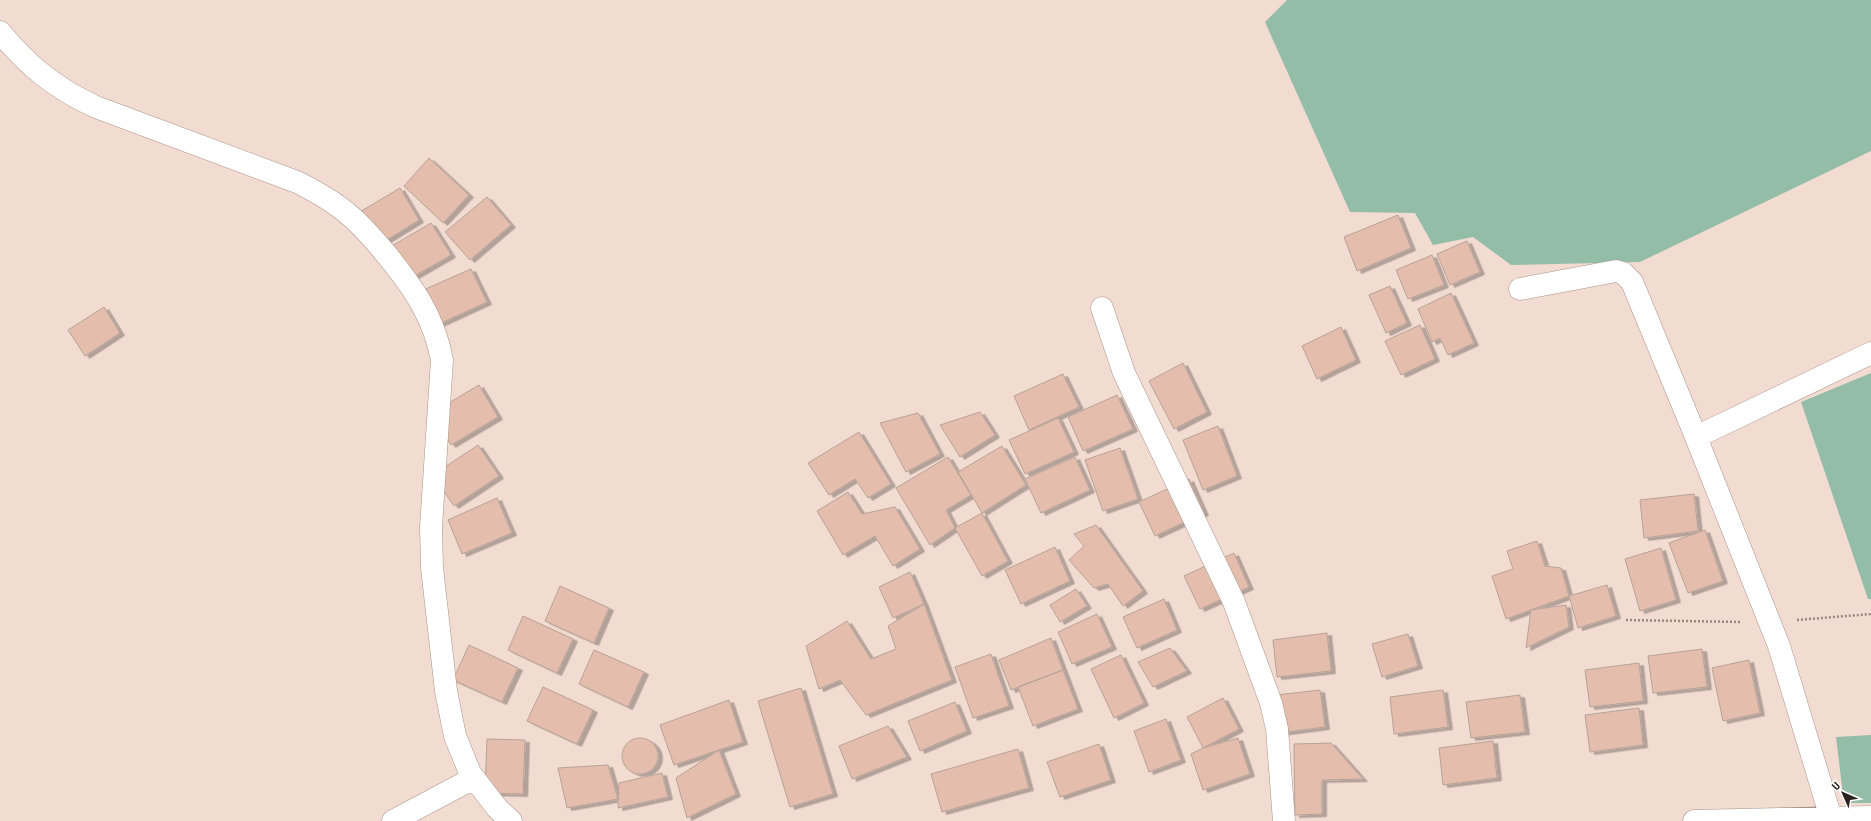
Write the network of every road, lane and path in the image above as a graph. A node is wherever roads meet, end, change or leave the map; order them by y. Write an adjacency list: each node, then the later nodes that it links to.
1 (0, 32): 6 (street)
2 (1520, 289): 5 (street)
3 (1102, 308): 11 (street)
4 (1871, 353): 5 (street)
5 (1696, 436): 8 (street)
6 (474, 778): 9 (street); 10 (street)
7 (1871, 817): 8 (street)
8 (1831, 818): 12 (street)
9 (393, 821)
10 (511, 821)
11 (1284, 821)
12 (1694, 821)

